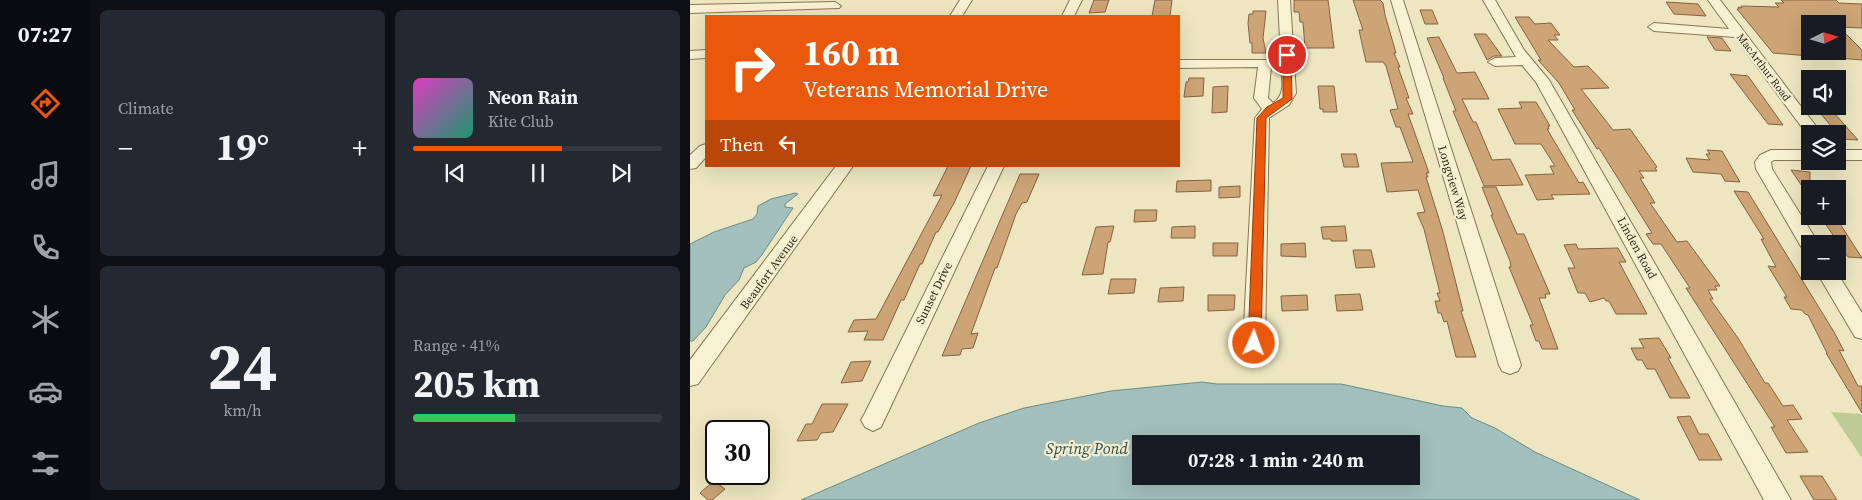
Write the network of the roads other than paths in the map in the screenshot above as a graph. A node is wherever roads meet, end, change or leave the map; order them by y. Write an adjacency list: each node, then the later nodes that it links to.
1 (742, 0): 10 (street)
2 (966, 0): 12 (street)
3 (1076, 0): 13 (street)
4 (1284, 0): 21 (street)
5 (1397, 0): 36 (street, Longview Way)
6 (1490, 0): 18 (street, Linden Road)
7 (1714, 0): 15 (street, MacArthur Road)
8 (838, 3): 10 (street); 11 (street)
9 (690, 9): 10 (street)
10 (729, 9)
11 (826, 15)
12 (957, 15)
13 (1068, 15)
14 (1654, 27): 15 (street)
15 (1738, 33): 24 (street, MacArthur Road)
16 (705, 54): 17 (street)
17 (690, 55)
18 (1525, 61): 19 (street); 39 (street, Linden Road)
19 (1495, 62)
20 (1264, 63): 21 (street); 22 (street); 23 (street)
21 (1287, 63): 23 (street)
22 (1180, 64)
23 (1270, 109): 35 (street)
24 (1807, 125)
25 (705, 150): 29 (street)
26 (1801, 155): 32 (street)
27 (1846, 155): 28 (street)
28 (1862, 155)
29 (690, 164)
30 (844, 167): 37 (street, Beaufort Avenue)
31 (996, 167): 38 (street, Sunset Drive)
32 (1804, 235)
33 (1831, 280): 34 (street)
34 (1862, 331)
35 (1254, 343)
36 (1510, 365)
37 (690, 377)
38 (873, 420)
39 (1778, 500)

